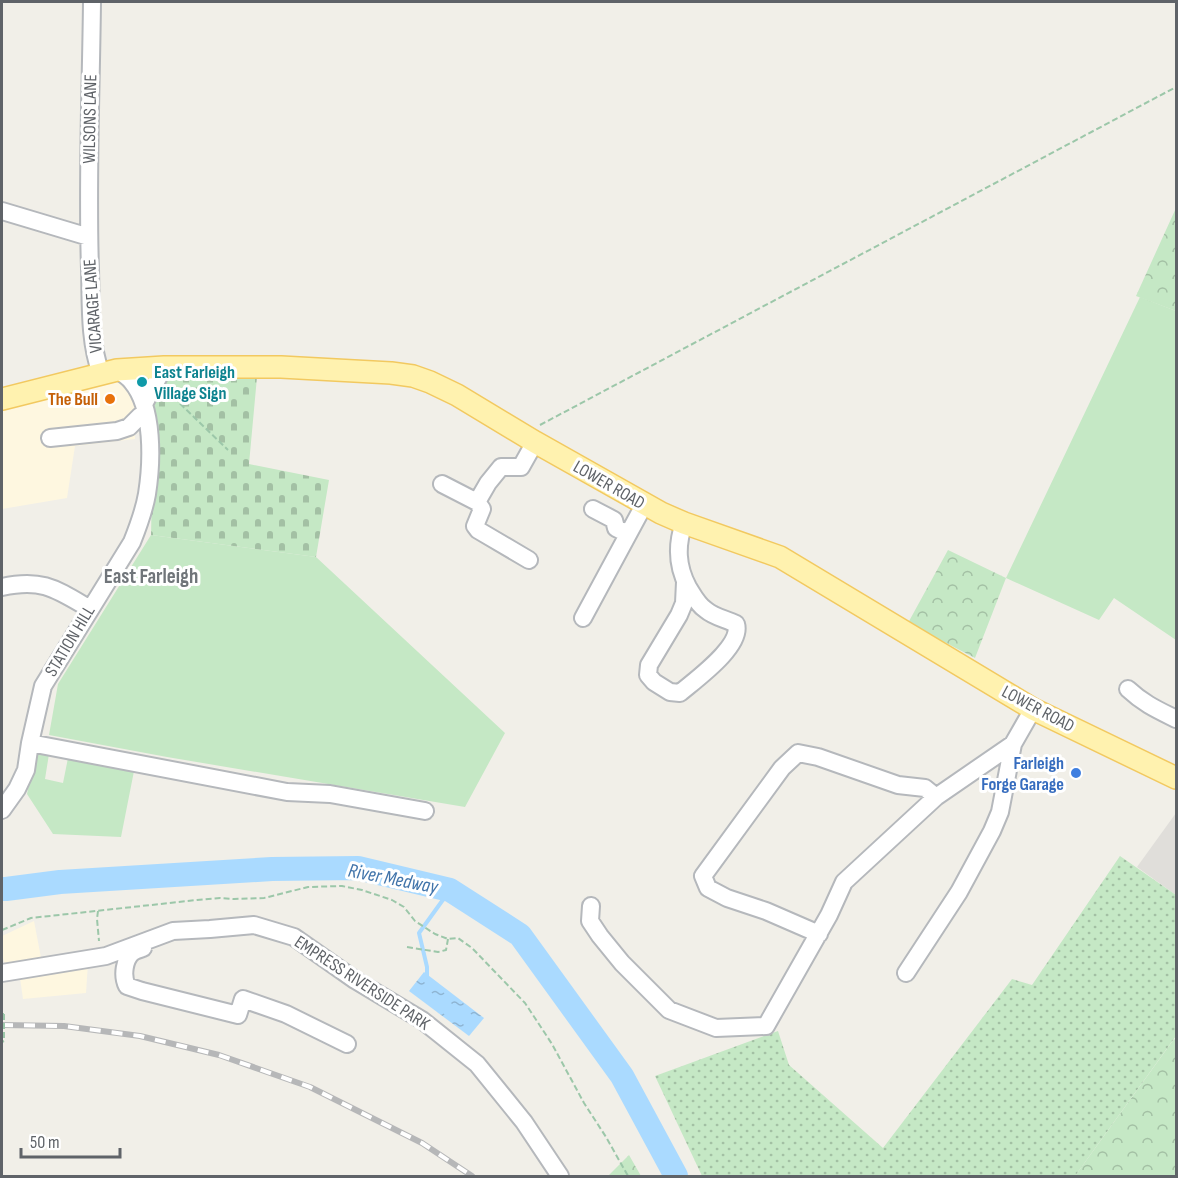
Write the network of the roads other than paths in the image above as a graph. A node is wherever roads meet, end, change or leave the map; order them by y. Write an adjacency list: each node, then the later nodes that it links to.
1 (92, 2): 3 (street, WILSONS LANE)
2 (2, 211): 3 (street)
3 (89, 237): 4 (street, VICARAGE LANE)
4 (109, 372): 5 (main road, LOWER ROAD); 6 (main road, LOWER ROAD); 7 (street, STATION HILL)
5 (160, 374): 7 (street); 9 (main road, LOWER ROAD)
6 (2, 399)
7 (145, 409): 8 (street); 20 (street, STATION HILL)
8 (50, 438)
9 (528, 438): 11 (street); 12 (main road, LOWER ROAD)
10 (442, 484): 11 (street)
11 (477, 502): 16 (street)
12 (644, 505): 14 (main road, LOWER ROAD); 15 (street)
13 (593, 508): 15 (street)
14 (684, 523): 18 (street); 23 (main road, LOWER ROAD)
15 (628, 534): 21 (street)
16 (529, 560)
17 (2, 574): 19 (street)
18 (685, 582): 18 (street)
19 (2, 587): 20 (street)
20 (90, 609): 25 (street, STATION HILL)
21 (583, 618)
22 (1128, 689): 24 (street)
23 (1033, 709): 26 (street); 27 (main road, LOWER ROAD)
24 (1176, 719)
25 (30, 743): 29 (street, STATION HILL); 30 (street)
26 (1013, 744): 28 (street); 35 (street)
27 (1176, 778)
28 (936, 797): 33 (street); 33 (street)
29 (2, 810)
30 (425, 811)
31 (591, 906): 33 (street)
32 (172, 931): 34 (street, EMPRESS RIVERSIDE PARK); 36 (street); 37 (street, EMPRESS RIVERSIDE PARK)
33 (819, 934)
34 (2, 973)
35 (906, 973)
36 (347, 1044)
37 (560, 1176)

